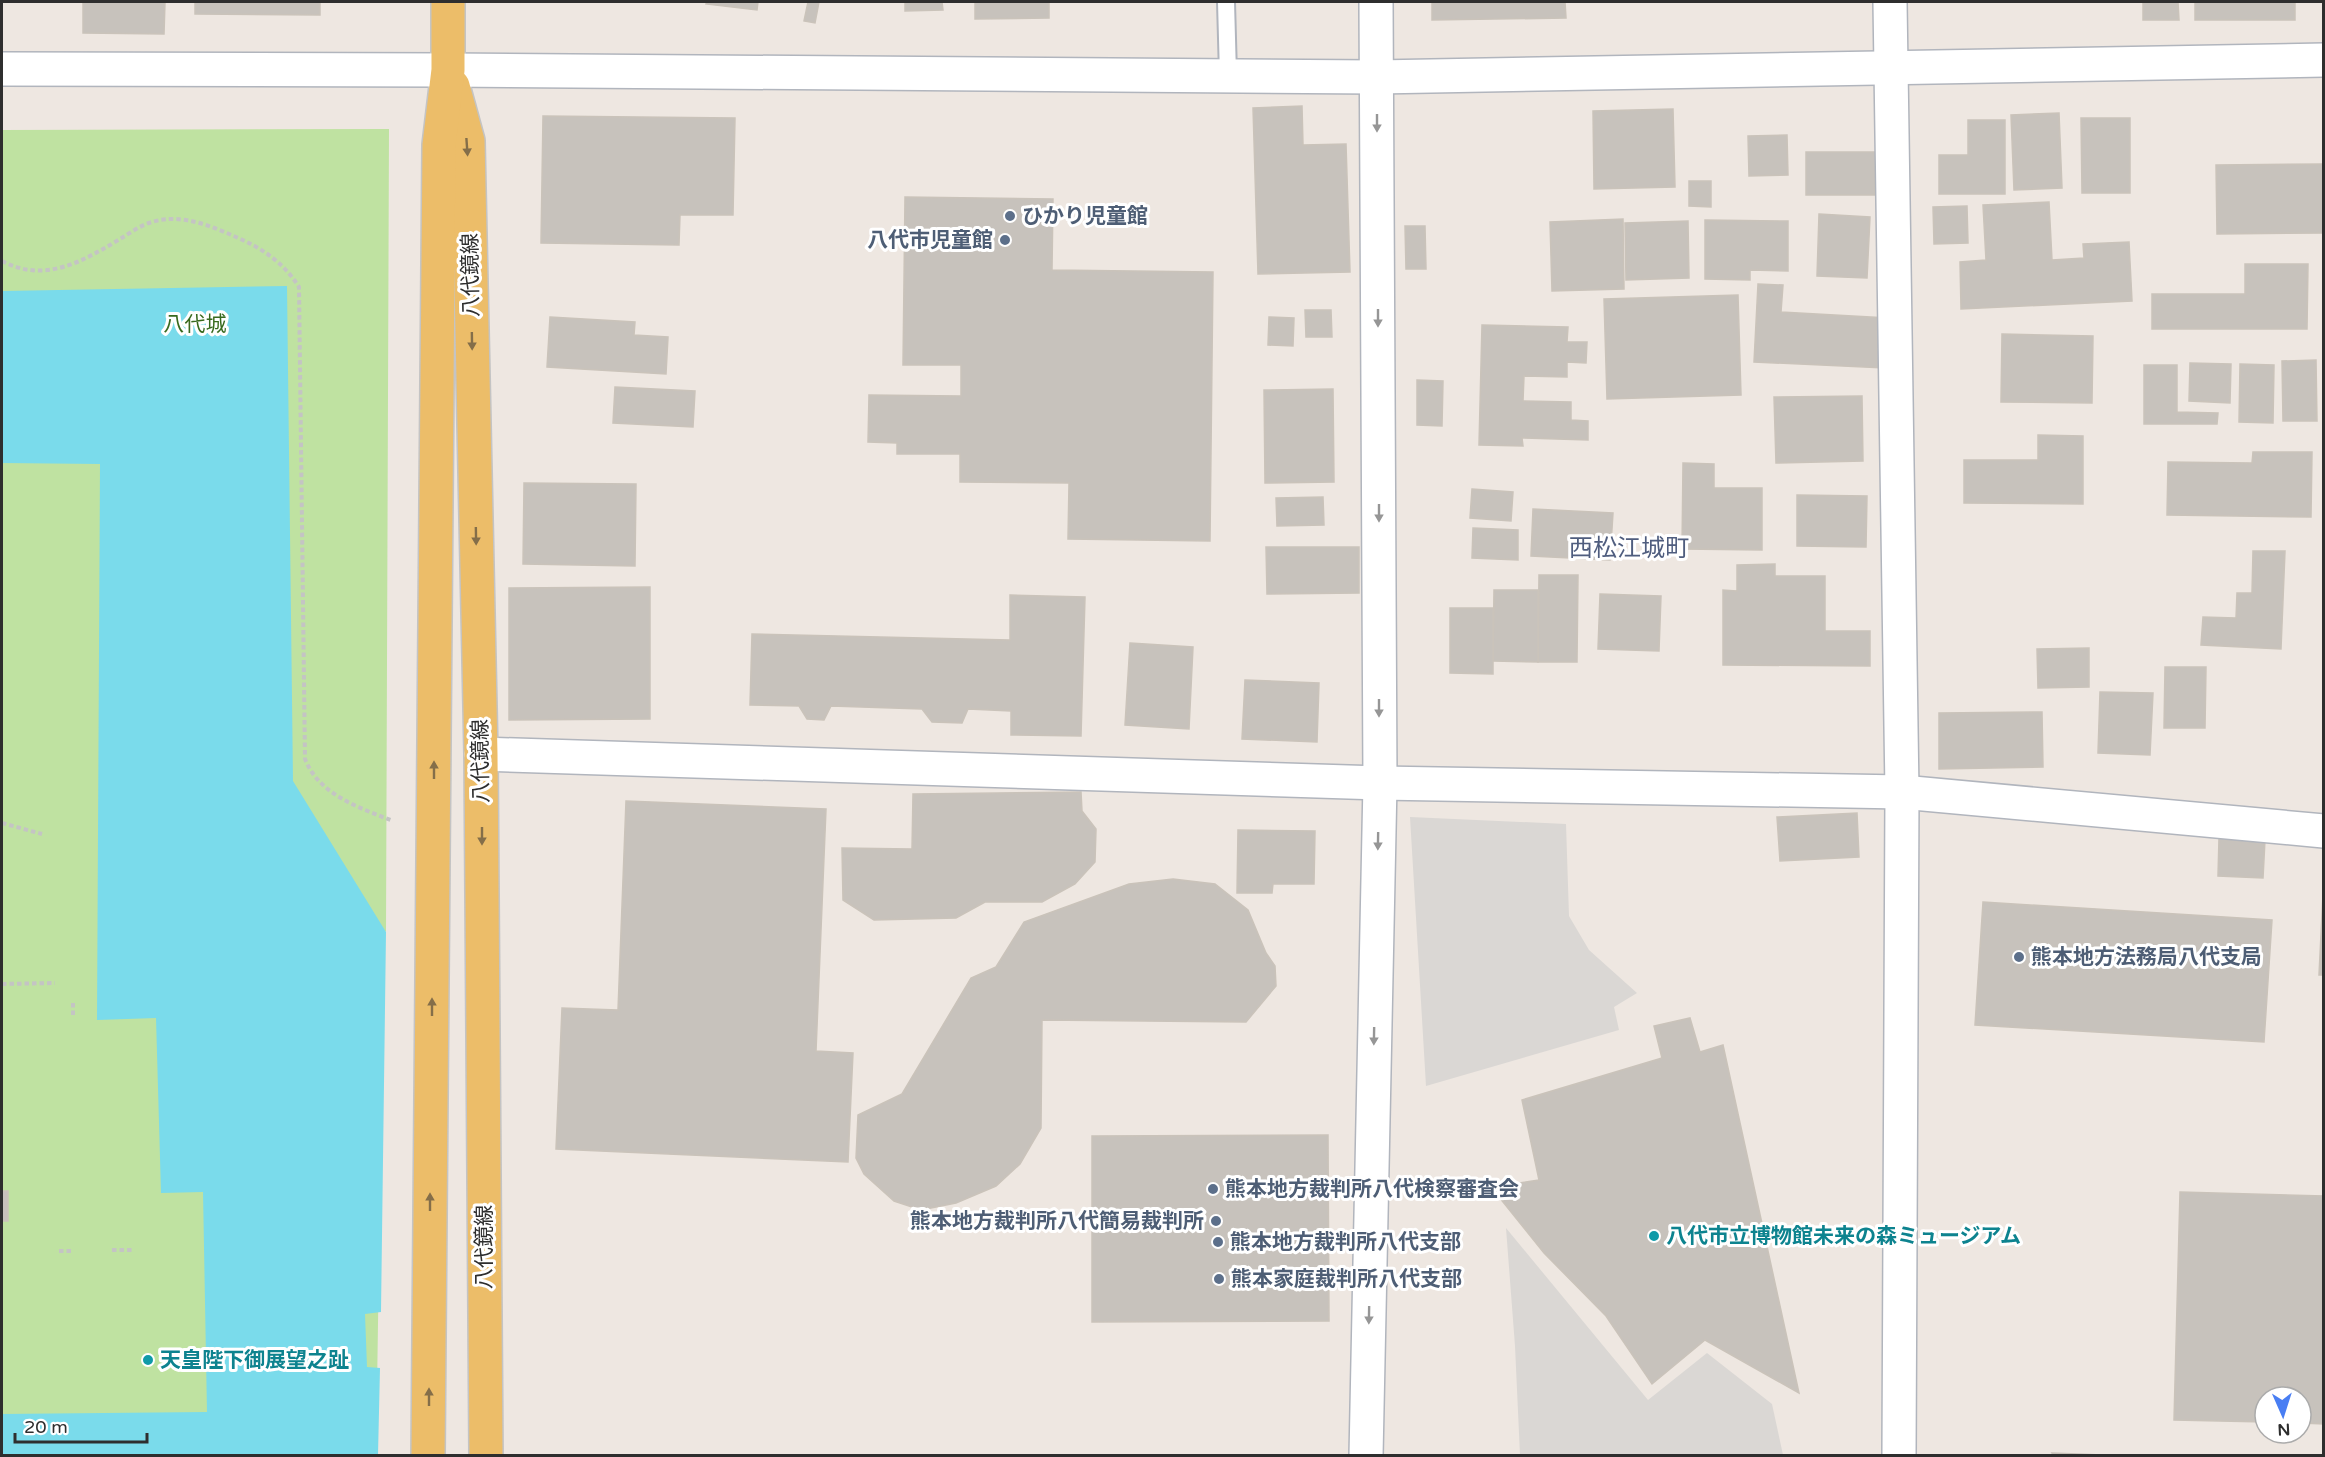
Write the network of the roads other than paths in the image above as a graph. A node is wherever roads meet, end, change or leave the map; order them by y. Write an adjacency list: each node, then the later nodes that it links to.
1 (448, 2): 8 (main road, 八代鏡線)
2 (1226, 2): 9 (lane)
3 (1376, 2): 10 (street)
4 (1890, 2): 6 (street)
5 (2324, 60): 6 (street)
6 (1890, 68): 10 (street); 13 (street)
7 (2, 69): 8 (street)
8 (448, 70): 9 (street); 11 (main road, 八代鏡線, one-way to 11); 15 (main road, 八代鏡線, one-way to 8)
9 (1228, 75): 10 (street)
10 (1377, 77): 12 (street, one-way to 12)
11 (481, 754): 12 (street); 16 (main road, 八代鏡線, one-way to 16)
12 (1380, 783): 13 (street); 17 (street, one-way to 17)
13 (1902, 792): 14 (street); 18 (street)
14 (2324, 831)
15 (428, 1455)
16 (486, 1455)
17 (1366, 1455)
18 (1899, 1455)

